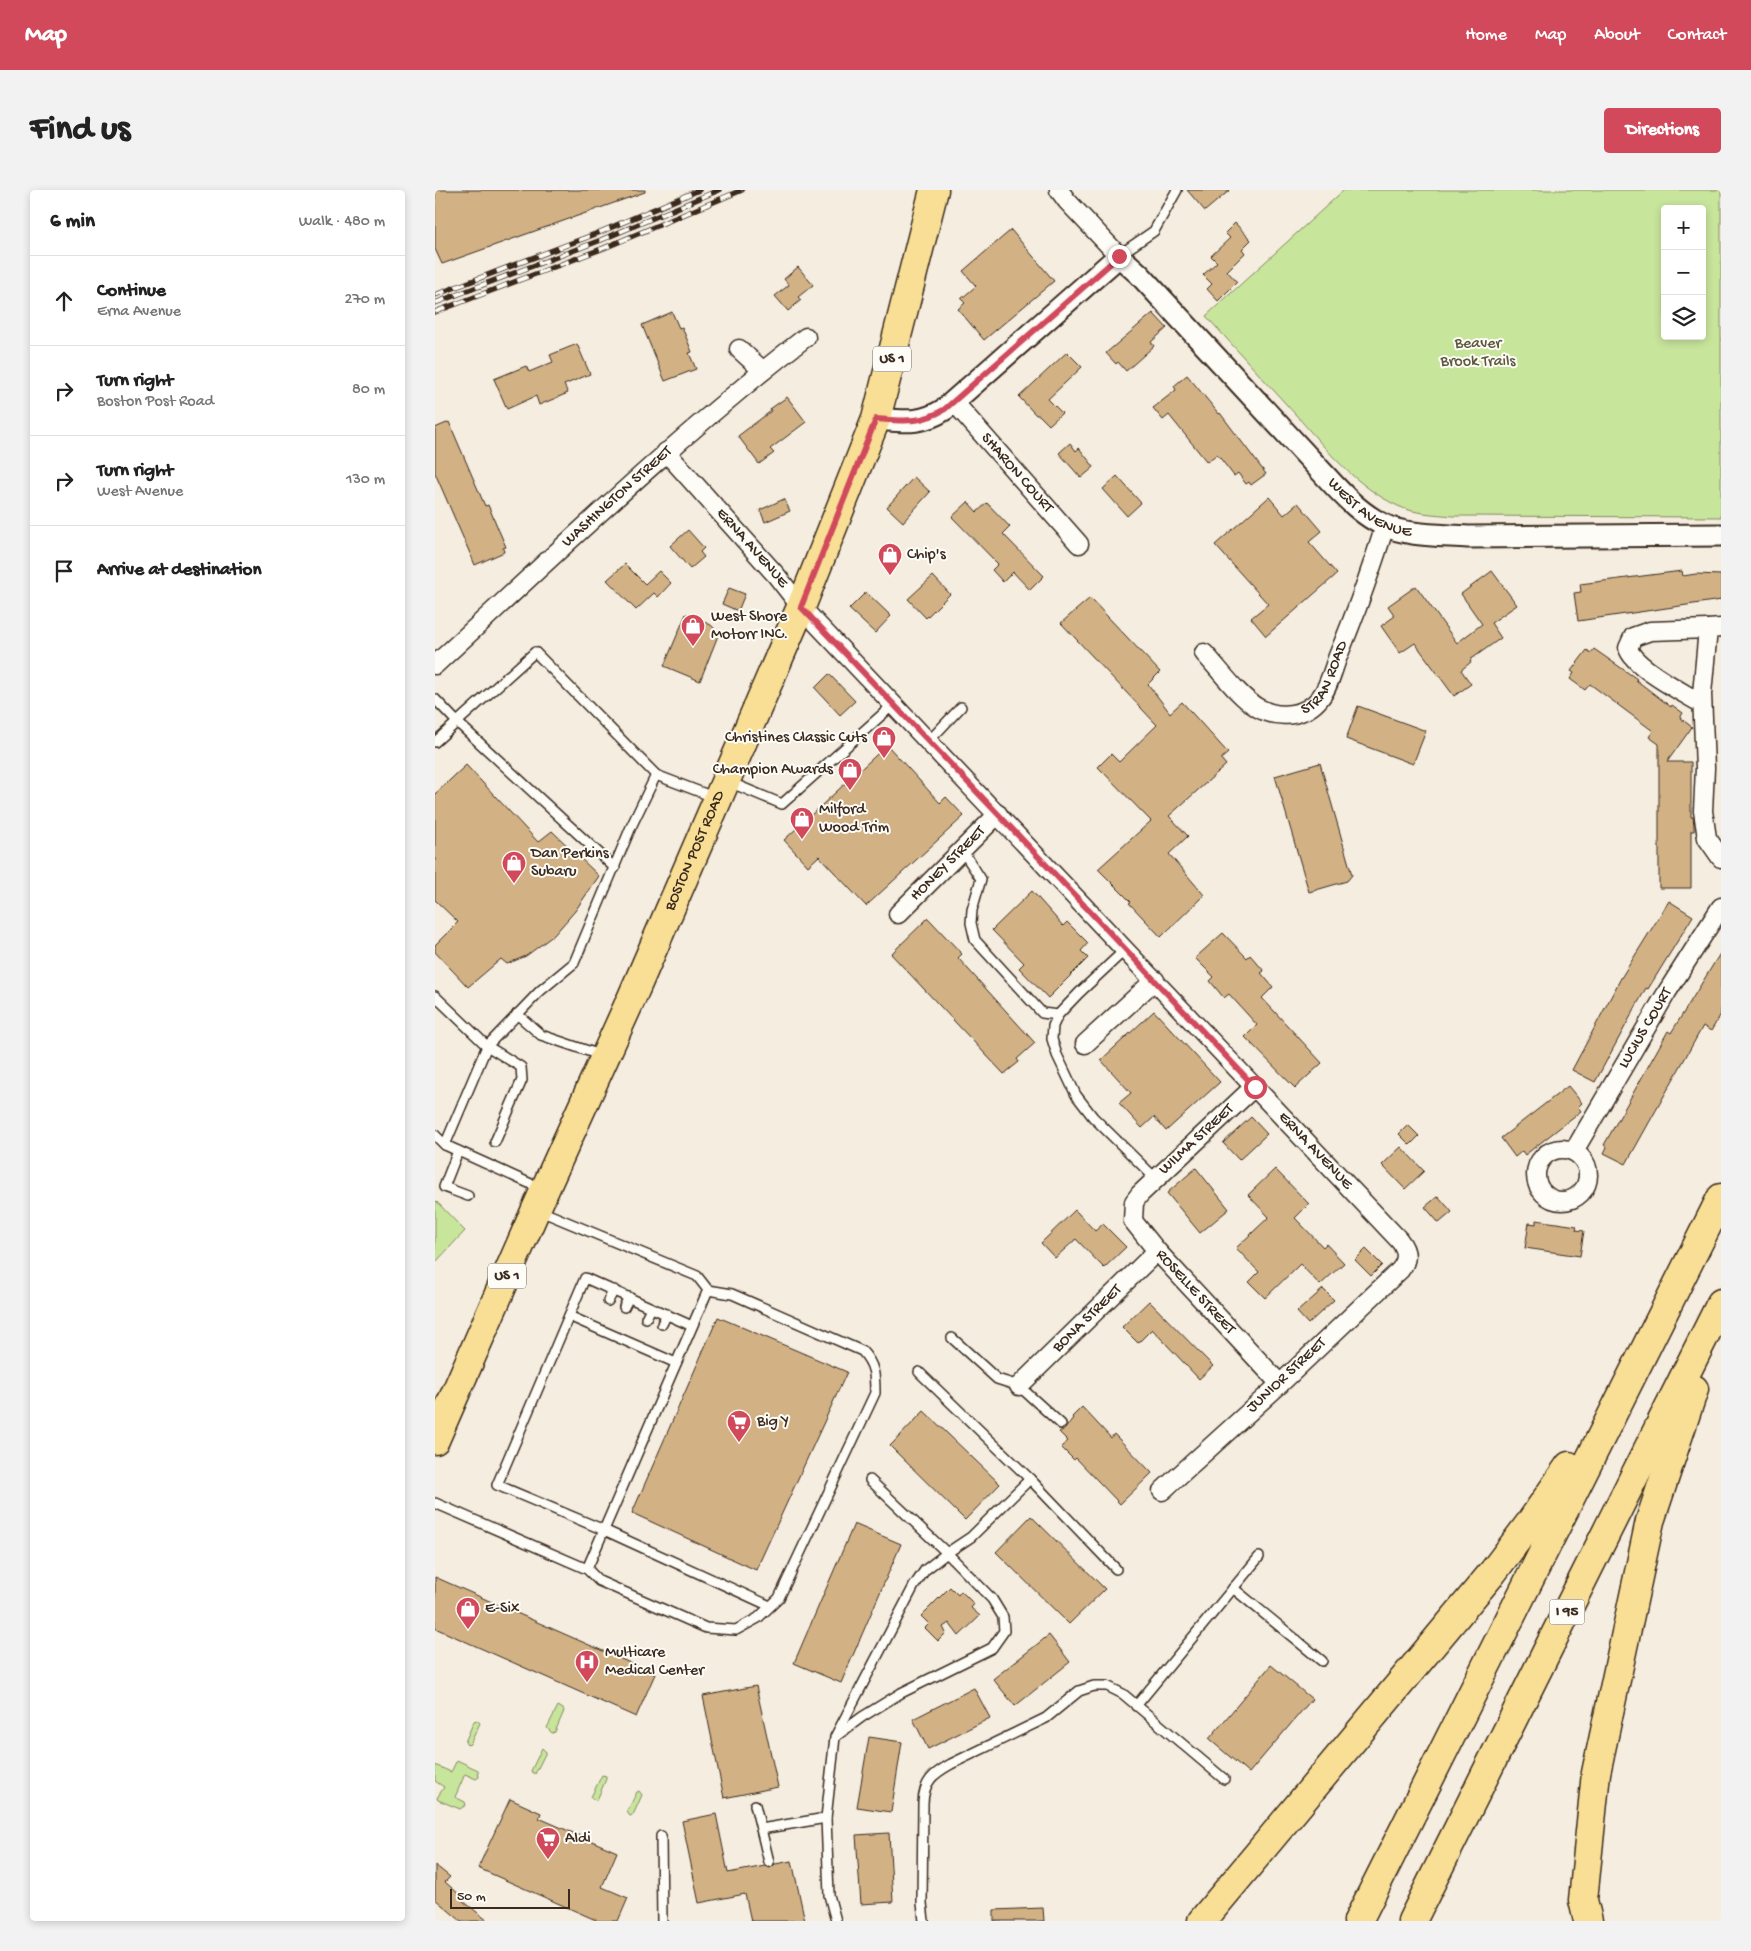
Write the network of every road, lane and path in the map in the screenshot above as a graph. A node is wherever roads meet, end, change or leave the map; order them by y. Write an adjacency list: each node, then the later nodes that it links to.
1 (935, 190): 9 (main road, BOSTON POST ROAD / US 1)
2 (1059, 190): 4 (street, WEST AVENUE)
3 (1177, 190): 4 (lane)
4 (1119, 256): 8 (street); 11 (street, WEST AVENUE)
5 (807, 337): 7 (street, WASHINGTON STREET)
6 (739, 349): 7 (street)
7 (763, 371): 10 (street, WASHINGTON STREET)
8 (954, 402): 9 (street); 13 (street, SHARON COURT)
9 (876, 419): 14 (main road, BOSTON POST ROAD / US 1)
10 (666, 452): 14 (street, ERNA AVENUE); 17 (street, WASHINGTON STREET)
11 (1385, 526): 12 (street, WEST AVENUE); 16 (street, STRAN ROAD)
12 (1721, 535)
13 (1079, 544)
14 (801, 607): 19 (street, ERNA AVENUE); 26 (main road, BOSTON POST ROAD / US 1)
15 (1715, 628): 20 (street); 20 (street)
16 (1204, 653)
17 (435, 665)
18 (435, 699): 22 (lane)
19 (894, 704): 23 (street, ERNA AVENUE); 26 (lane)
20 (1702, 704): 29 (street)
21 (961, 708): 23 (lane)
22 (457, 722): 24 (lane); 25 (lane); 30 (lane)
23 (929, 741): 27 (street, ERNA AVENUE)
24 (435, 742)
25 (656, 776): 26 (lane); 30 (lane)
26 (722, 790): 40 (main road, BOSTON POST ROAD / US 1)
27 (998, 814): 28 (street, HONEY STREET); 33 (street, ERNA AVENUE)
28 (962, 850): 32 (street, HONEY STREET); 37 (lane)
29 (1721, 858)
30 (615, 868): 36 (lane)
31 (1721, 907): 46 (street, LUCIUS COURT)
32 (898, 914)
33 (1126, 949): 34 (street, ERNA AVENUE); 37 (lane)
34 (1155, 980): 38 (street); 41 (street, ERNA AVENUE)
35 (435, 996): 39 (lane)
36 (517, 1014): 39 (lane); 40 (lane)
37 (1058, 1015): 47 (lane)
38 (1085, 1044)
39 (487, 1046): 43 (lane); 44 (lane)
40 (606, 1057): 51 (main road, BOSTON POST ROAD / US 1)
41 (1255, 1087): 47 (street, WILMA STREET); 53 (street, ERNA AVENUE)
42 (435, 1135): 44 (lane)
43 (495, 1142)
44 (445, 1145): 45 (lane)
45 (458, 1151): 49 (lane); 51 (lane)
46 (1574, 1151)
47 (1156, 1179): 48 (street, WILMA STREET)
48 (1140, 1194): 52 (street, ROSELLE STREET)
49 (468, 1196)
50 (1721, 1198): 66 (main road)
51 (540, 1200): 55 (lane); 79 (main road, BOSTON POST ROAD / US 1)
52 (1157, 1251): 76 (street, ROSELLE STREET); 77 (street, BONA STREET)
53 (1407, 1258): 76 (street, JUNIOR STREET)
54 (613, 1290): 56 (lane); 57 (lane); 62 (lane)
55 (708, 1290): 67 (lane); 90 (lane)
56 (629, 1297): 59 (lane); 60 (lane)
57 (609, 1301)
58 (1721, 1304): 100 (main road); 106 (main road, I 95)
59 (624, 1307)
60 (651, 1308): 61 (lane); 64 (lane)
61 (667, 1314): 65 (lane); 67 (lane)
62 (569, 1316): 68 (lane); 84 (lane)
63 (601, 1318): 68 (lane)
64 (646, 1318)
65 (662, 1324)
66 (1657, 1325): 104 (main road); 105 (main road)
67 (693, 1326): 74 (lane)
68 (597, 1328): 72 (lane)
69 (638, 1335): 72 (lane)
70 (952, 1338): 77 (lane)
71 (655, 1342): 73 (lane)
72 (634, 1344): 73 (lane)
73 (651, 1352): 74 (lane)
74 (676, 1363): 84 (lane)
75 (919, 1372): 80 (lane)
76 (1280, 1384): 82 (street, JUNIOR STREET)
77 (1019, 1386): 78 (lane)
78 (1061, 1424)
79 (435, 1440)
80 (1030, 1479): 85 (lane); 88 (lane)
81 (870, 1480): 85 (lane)
82 (1162, 1491)
83 (435, 1503): 87 (lane)
84 (604, 1530): 87 (lane); 90 (lane)
85 (947, 1553): 93 (lane); 93 (lane)
86 (1259, 1557): 89 (lane)
87 (587, 1569): 90 (lane)
88 (1116, 1569)
89 (1233, 1588): 91 (lane); 92 (lane)
90 (770, 1606)
91 (1322, 1661)
92 (1136, 1706): 94 (lane); 103 (lane)
93 (835, 1737): 96 (lane)
94 (1224, 1779)
95 (755, 1804): 97 (lane)
96 (826, 1818): 97 (lane); 102 (lane)
97 (761, 1830): 99 (lane)
98 (661, 1836): 101 (lane)
99 (769, 1862)
100 (1583, 1914)
101 (662, 1921)
102 (835, 1921)
103 (924, 1921)
104 (1202, 1921)
105 (1358, 1921)
106 (1412, 1921)

